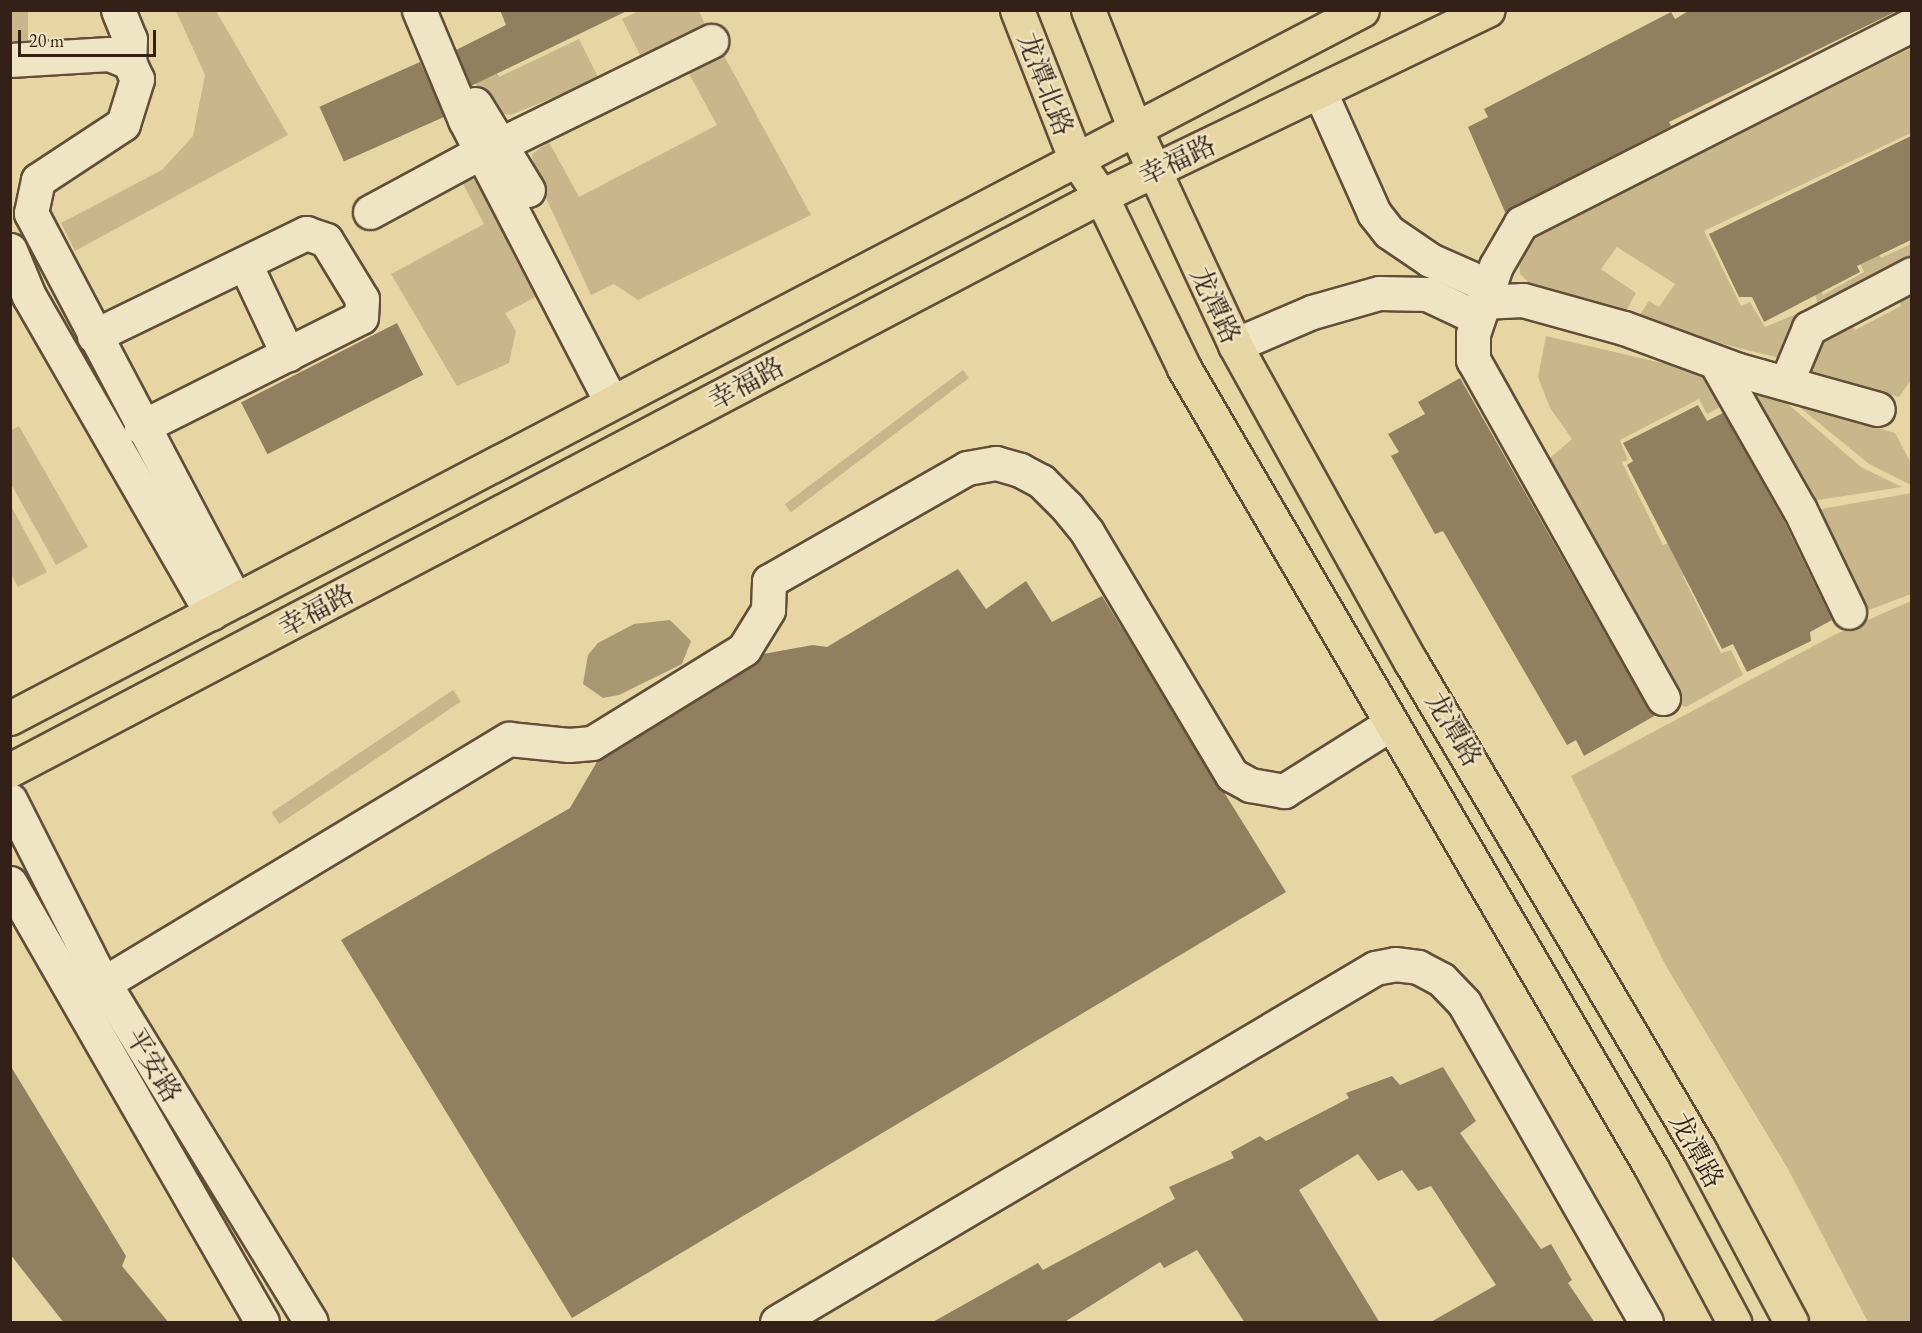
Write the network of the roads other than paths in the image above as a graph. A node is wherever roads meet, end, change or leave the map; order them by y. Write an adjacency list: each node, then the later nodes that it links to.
1 (118, 10): 11 (street)
2 (419, 10): 14 (street)
3 (436, 10): 14 (street)
4 (1017, 10): 15 (main road, 龙潭北路)
5 (1088, 10): 13 (main road)
6 (1362, 10): 13 (main road, 幸福路)
7 (1488, 10): 12 (main road, 幸福路)
8 (1911, 25): 22 (street)
9 (711, 41): 14 (street)
10 (10, 60): 11 (street)
11 (129, 62): 23 (street)
12 (1320, 92): 16 (main road, 幸福路); 22 (street)
13 (1134, 127): 15 (main road, 幸福路); 16 (main road, 龙潭路)
14 (492, 147): 18 (street); 28 (street)
15 (1075, 158): 17 (main road, 龙潭路); 28 (main road, 幸福路)
16 (1154, 172): 17 (main road, 幸福路); 24 (main road, 龙潭路)
17 (1101, 196): 35 (main road, 龙潭路); 36 (main road, 幸福路)
18 (370, 212)
19 (10, 250): 31 (street)
20 (246, 266): 23 (street); 25 (street); 25 (street)
21 (1911, 274): 27 (street)
22 (1483, 302): 24 (street); 26 (street); 33 (street)
23 (94, 336): 30 (street)
24 (1234, 345): 45 (main road, 龙潭路)
25 (288, 355): 30 (street)
26 (1716, 363): 27 (street); 32 (street)
27 (1786, 383): 29 (street)
28 (619, 398): 31 (main road, 幸福路)
29 (1878, 409)
30 (141, 427): 31 (street)
31 (223, 606): 34 (main road, 幸福路)
32 (1849, 612)
33 (1663, 698)
34 (10, 718)
35 (1389, 725): 39 (street); 44 (main road, 龙潭路)
36 (10, 770)
37 (10, 800): 39 (street, 平安路)
38 (10, 883): 40 (street, 平安路)
39 (104, 983): 41 (street, 平安路)
40 (262, 1323)
41 (310, 1323)
42 (777, 1323): 43 (street)
43 (1646, 1323)
44 (1734, 1323)
45 (1791, 1323)

